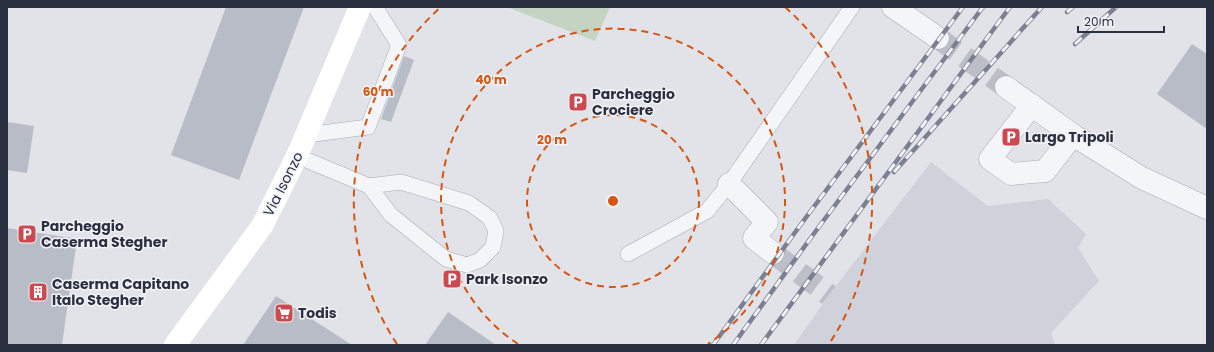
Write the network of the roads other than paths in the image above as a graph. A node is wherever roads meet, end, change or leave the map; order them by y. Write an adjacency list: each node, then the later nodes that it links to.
1 (360, 7): 8 (main road, Via Isonzo)
2 (375, 7): 8 (lane)
3 (852, 7): 11 (lane)
4 (901, 11): 5 (street)
5 (938, 38)
6 (1006, 87): 7 (street)
7 (1032, 106): 9 (street); 9 (street)
8 (306, 135): 10 (main road, Via Isonzo)
9 (1074, 135): 13 (street)
10 (297, 156): 12 (lane); 16 (main road, Via Isonzo)
11 (729, 184): 14 (street); 15 (lane)
12 (369, 186): 12 (lane)
13 (1207, 208)
14 (773, 253)
15 (628, 254)
16 (175, 345)

